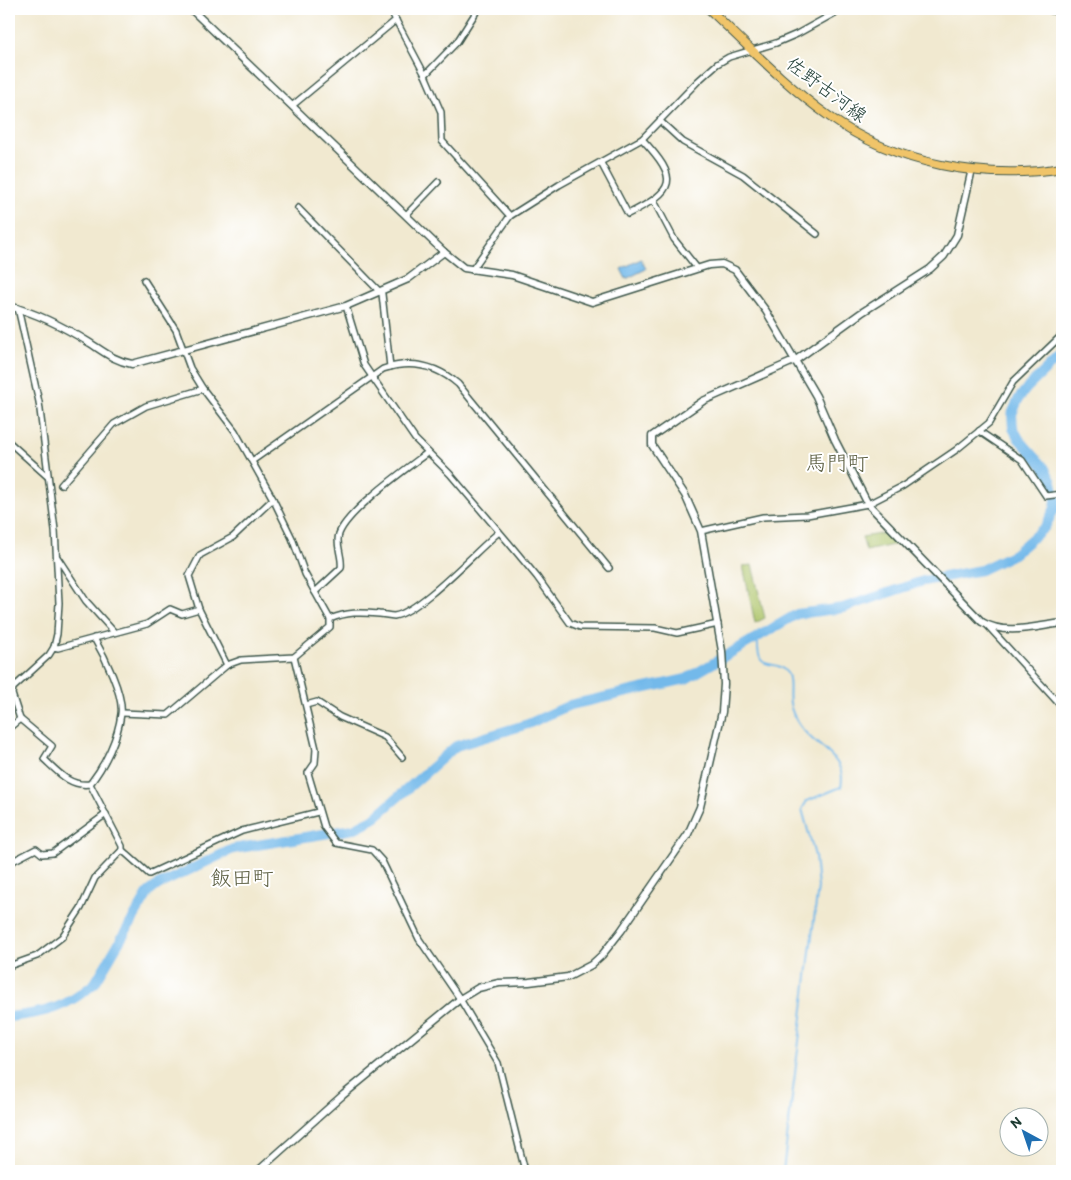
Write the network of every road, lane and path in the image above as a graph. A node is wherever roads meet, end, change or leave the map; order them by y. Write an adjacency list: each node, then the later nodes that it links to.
1 (191, 9): 11 (street)
2 (390, 9): 8 (street)
3 (478, 9): 10 (street)
4 (708, 9): 9 (main road, 佐野古河線)
5 (842, 9): 9 (street)
6 (1046, 9): 7 (street)
7 (1060, 11)
8 (396, 20): 10 (street); 11 (street)
9 (753, 50): 12 (street); 16 (main road, 佐野古河線)
10 (425, 75): 21 (street)
11 (293, 105): 20 (street)
12 (660, 122): 13 (street); 22 (street)
13 (642, 140): 14 (street); 18 (street)
14 (601, 163): 18 (street); 21 (street)
15 (1062, 168): 16 (main road, 佐野古河線)
16 (972, 169): 33 (street)
17 (438, 182): 20 (street)
18 (654, 201): 24 (street)
19 (298, 208): 27 (street)
20 (406, 215): 23 (street)
21 (510, 216): 25 (street)
22 (817, 234)
23 (444, 252): 25 (street); 27 (street)
24 (697, 268): 25 (street); 33 (street)
25 (472, 270)
26 (144, 280): 32 (street)
27 (380, 292): 29 (street); 34 (street)
28 (9, 306): 30 (street)
29 (346, 306): 32 (street); 35 (street)
30 (18, 308): 32 (street); 41 (street)
31 (1062, 335): 37 (street)
32 (184, 352): 36 (street)
33 (796, 360): 45 (street); 46 (street)
34 (390, 367): 35 (street); 51 (street)
35 (373, 375): 39 (street); 40 (street)
36 (203, 389): 40 (street); 42 (street)
37 (979, 430): 43 (street); 45 (street)
38 (9, 442): 41 (street)
39 (426, 453): 47 (street); 52 (street)
40 (252, 461): 44 (street)
41 (48, 477): 50 (street)
42 (61, 485)
43 (1062, 494)
44 (273, 499): 52 (street); 53 (street)
45 (868, 504): 46 (street); 57 (street)
46 (701, 531): 56 (street)
47 (499, 532): 54 (street); 56 (street)
48 (1062, 533): 49 (street)
49 (1062, 542)
50 (56, 557): 58 (street); 60 (street)
51 (609, 568)
52 (314, 592): 54 (street)
53 (199, 609): 58 (street); 62 (street)
54 (330, 619): 61 (street)
55 (1062, 623): 57 (street)
56 (718, 624): 76 (street)
57 (988, 626): 65 (street)
58 (114, 632): 59 (street)
59 (94, 638): 60 (street); 66 (street)
60 (54, 647): 63 (street)
61 (294, 657): 62 (street); 64 (street)
62 (227, 665): 66 (street)
63 (11, 687): 67 (street)
64 (306, 705): 69 (street); 71 (street)
65 (1062, 707)
66 (122, 713): 70 (street)
67 (20, 719): 68 (street); 70 (street)
68 (9, 728)
69 (402, 757)
70 (90, 784): 72 (street)
71 (318, 812): 73 (street); 76 (street)
72 (106, 814): 73 (street); 74 (street)
73 (122, 850): 75 (street)
74 (9, 863)
75 (9, 966)
76 (460, 998): 77 (street); 78 (street)
77 (258, 1171)
78 (525, 1171)

